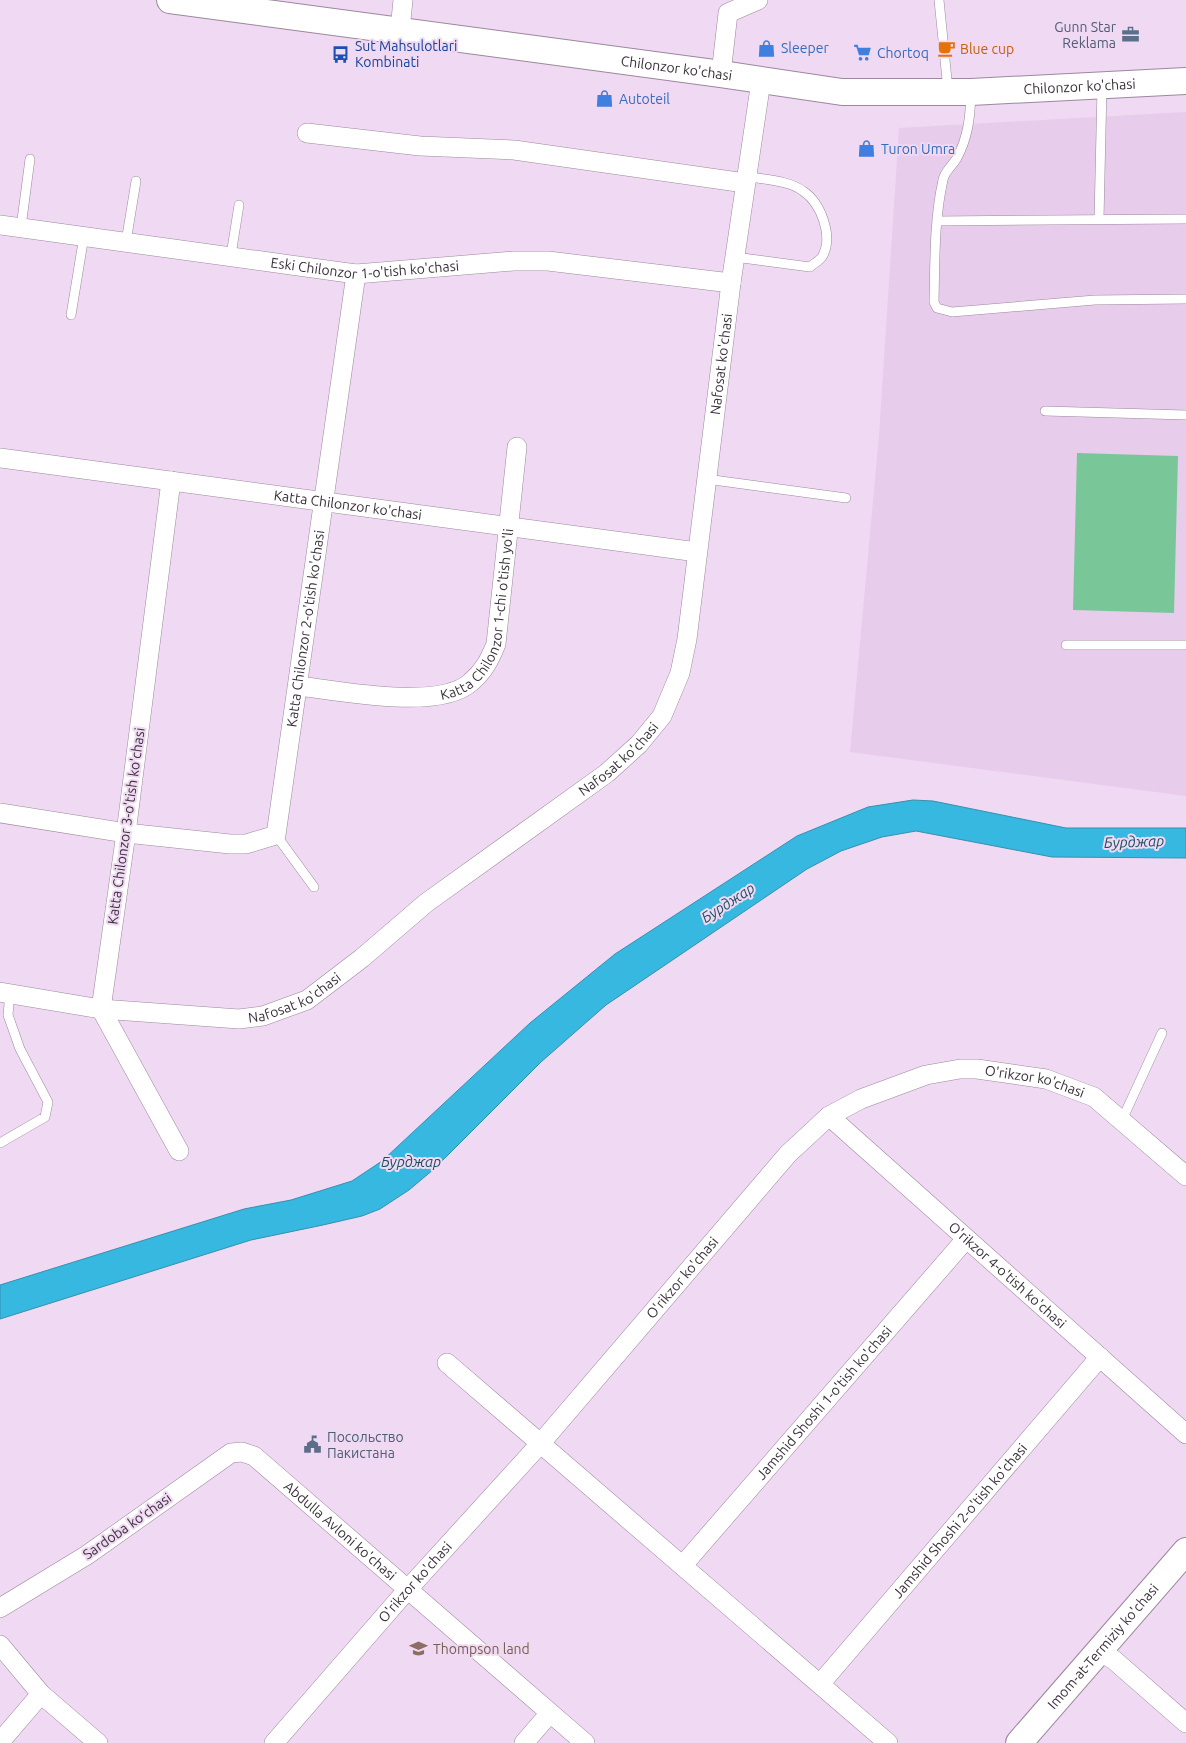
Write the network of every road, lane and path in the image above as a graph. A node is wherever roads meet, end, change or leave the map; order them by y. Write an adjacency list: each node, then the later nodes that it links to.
1 (170, 0): 5 (main road, Chilonzor ko'chasi)
2 (403, 0): 7 (street)
3 (758, 0): 6 (street)
4 (939, 0): 12 (lane)
5 (237, 4): 7 (main road, Chilonzor ko'chasi)
6 (727, 7): 8 (street)
7 (400, 30): 8 (main road, Chilonzor ko'chasi)
8 (722, 74): 9 (main road, Chilonzor ko'chasi)
9 (761, 81): 12 (main road, Chilonzor ko'chasi); 15 (street, Nafosat ko'chasi)
10 (1186, 81): 11 (main road, Chilonzor ko'chasi)
11 (1102, 86): 12 (main road, Chilonzor ko'chasi); 18 (lane)
12 (960, 93): 20 (lane)
13 (307, 134): 15 (street)
14 (30, 159): 22 (lane)
15 (746, 179): 26 (street, Nafosat ko'chasi); 26 (lane)
16 (136, 181): 24 (lane)
17 (238, 205): 25 (lane)
18 (1100, 219): 19 (lane); 20 (lane)
19 (1186, 219)
20 (937, 221): 29 (lane)
21 (0, 225): 22 (street, Eski Chilonzor 1-o'tish ko'chasi)
22 (21, 228): 23 (street, Eski Chilonzor 1-o'tish ko'chasi)
23 (84, 235): 24 (street, Eski Chilonzor 1-o'tish ko'chasi); 30 (lane)
24 (126, 242): 25 (street, Eski Chilonzor 1-o'tish ko'chasi)
25 (231, 255): 27 (street, Eski Chilonzor 1-o'tish ko'chasi)
26 (735, 257): 28 (street, Nafosat ko'chasi)
27 (356, 274): 28 (street, Eski Chilonzor 1-o'tish ko'chasi); 38 (street, Katta Chilonzor 2-o'tish ko'chasi)
28 (731, 283): 35 (street, Nafosat ko'chasi)
29 (1186, 299)
30 (71, 315)
31 (1045, 411): 32 (lane)
32 (1186, 415)
33 (518, 447): 39 (street, Katta Chilonzor 1-chi o'tish yo'li)
34 (0, 458): 36 (street, Katta Chilonzor ko'chasi)
35 (706, 479): 37 (lane); 40 (street, Nafosat ko'chasi)
36 (171, 481): 38 (street, Katta Chilonzor ko'chasi); 45 (street, Katta Chilonzor 3-o'tish ko'chasi)
37 (846, 498)
38 (325, 502): 39 (street, Katta Chilonzor ko'chasi); 43 (street, Katta Chilonzor 2-o'tish ko'chasi)
39 (509, 526): 40 (street, Katta Chilonzor ko'chasi); 43 (street, Katta Chilonzor 1-chi o'tish yo'li)
40 (697, 552): 49 (street, Nafosat ko'chasi)
41 (1066, 645): 42 (lane)
42 (1186, 645)
43 (299, 686): 46 (street, Katta Chilonzor 2-o'tish ko'chasi)
44 (0, 813): 45 (street)
45 (126, 833): 46 (street); 49 (street, Katta Chilonzor 3-o'tish ko'chasi)
46 (276, 835): 47 (lane)
47 (314, 887)
48 (5, 992): 49 (street, Nafosat ko'chasi); 53 (lane)
49 (101, 1009): 54 (street)
50 (1162, 1033): 52 (lane)
51 (829, 1116): 52 (street, O'rikzor ko'chasi); 56 (street, O'rikzor 4-o'tish ko'chasi); 60 (street, O'rikzor ko'chasi)
52 (1122, 1120): 55 (street, O'rikzor ko'chasi)
53 (0, 1144)
54 (179, 1151)
55 (1186, 1176)
56 (966, 1240): 57 (street, O'rikzor 4-o'tish ko'chasi); 63 (street, Jamshid Shoshi 1-o'tish ko'chasi)
57 (1100, 1357): 59 (street, O'rikzor 4-o'tish ko'chasi); 69 (street, Jamshid Shoshi 2-o'tish ko'chasi)
58 (447, 1362): 60 (street)
59 (1186, 1434)
60 (540, 1444): 63 (street); 65 (street, O'rikzor ko'chasi)
61 (254, 1456): 65 (street, Abdulla Avloni ko'chasi); 66 (street, Sardoba koʻchasi)
62 (1186, 1551): 68 (main road, Imom-at-Termiziy ko'chasi)
63 (682, 1565): 69 (street)
64 (1186, 1577): 68 (main road, Imom-at-Termiziy ko'chasi)
65 (408, 1589): 71 (street, Abdulla Avloni ko'chasi); 75 (street, O'rikzor ko'chasi)
66 (0, 1608)
67 (0, 1645): 70 (street)
68 (1106, 1655): 72 (street); 79 (main road, Imom-at-Termiziy ko'chasi); 80 (main road, Imom-at-Termiziy ko'chasi)
69 (820, 1684): 78 (street)
70 (41, 1694): 73 (street); 74 (street)
71 (550, 1713): 76 (street); 77 (street, Abdulla Avloni ko'chasi)
72 (1186, 1723)
73 (0, 1742)
74 (98, 1743)
75 (274, 1743)
76 (524, 1743)
77 (585, 1743)
78 (888, 1743)
79 (1019, 1743)
80 (1042, 1743)

